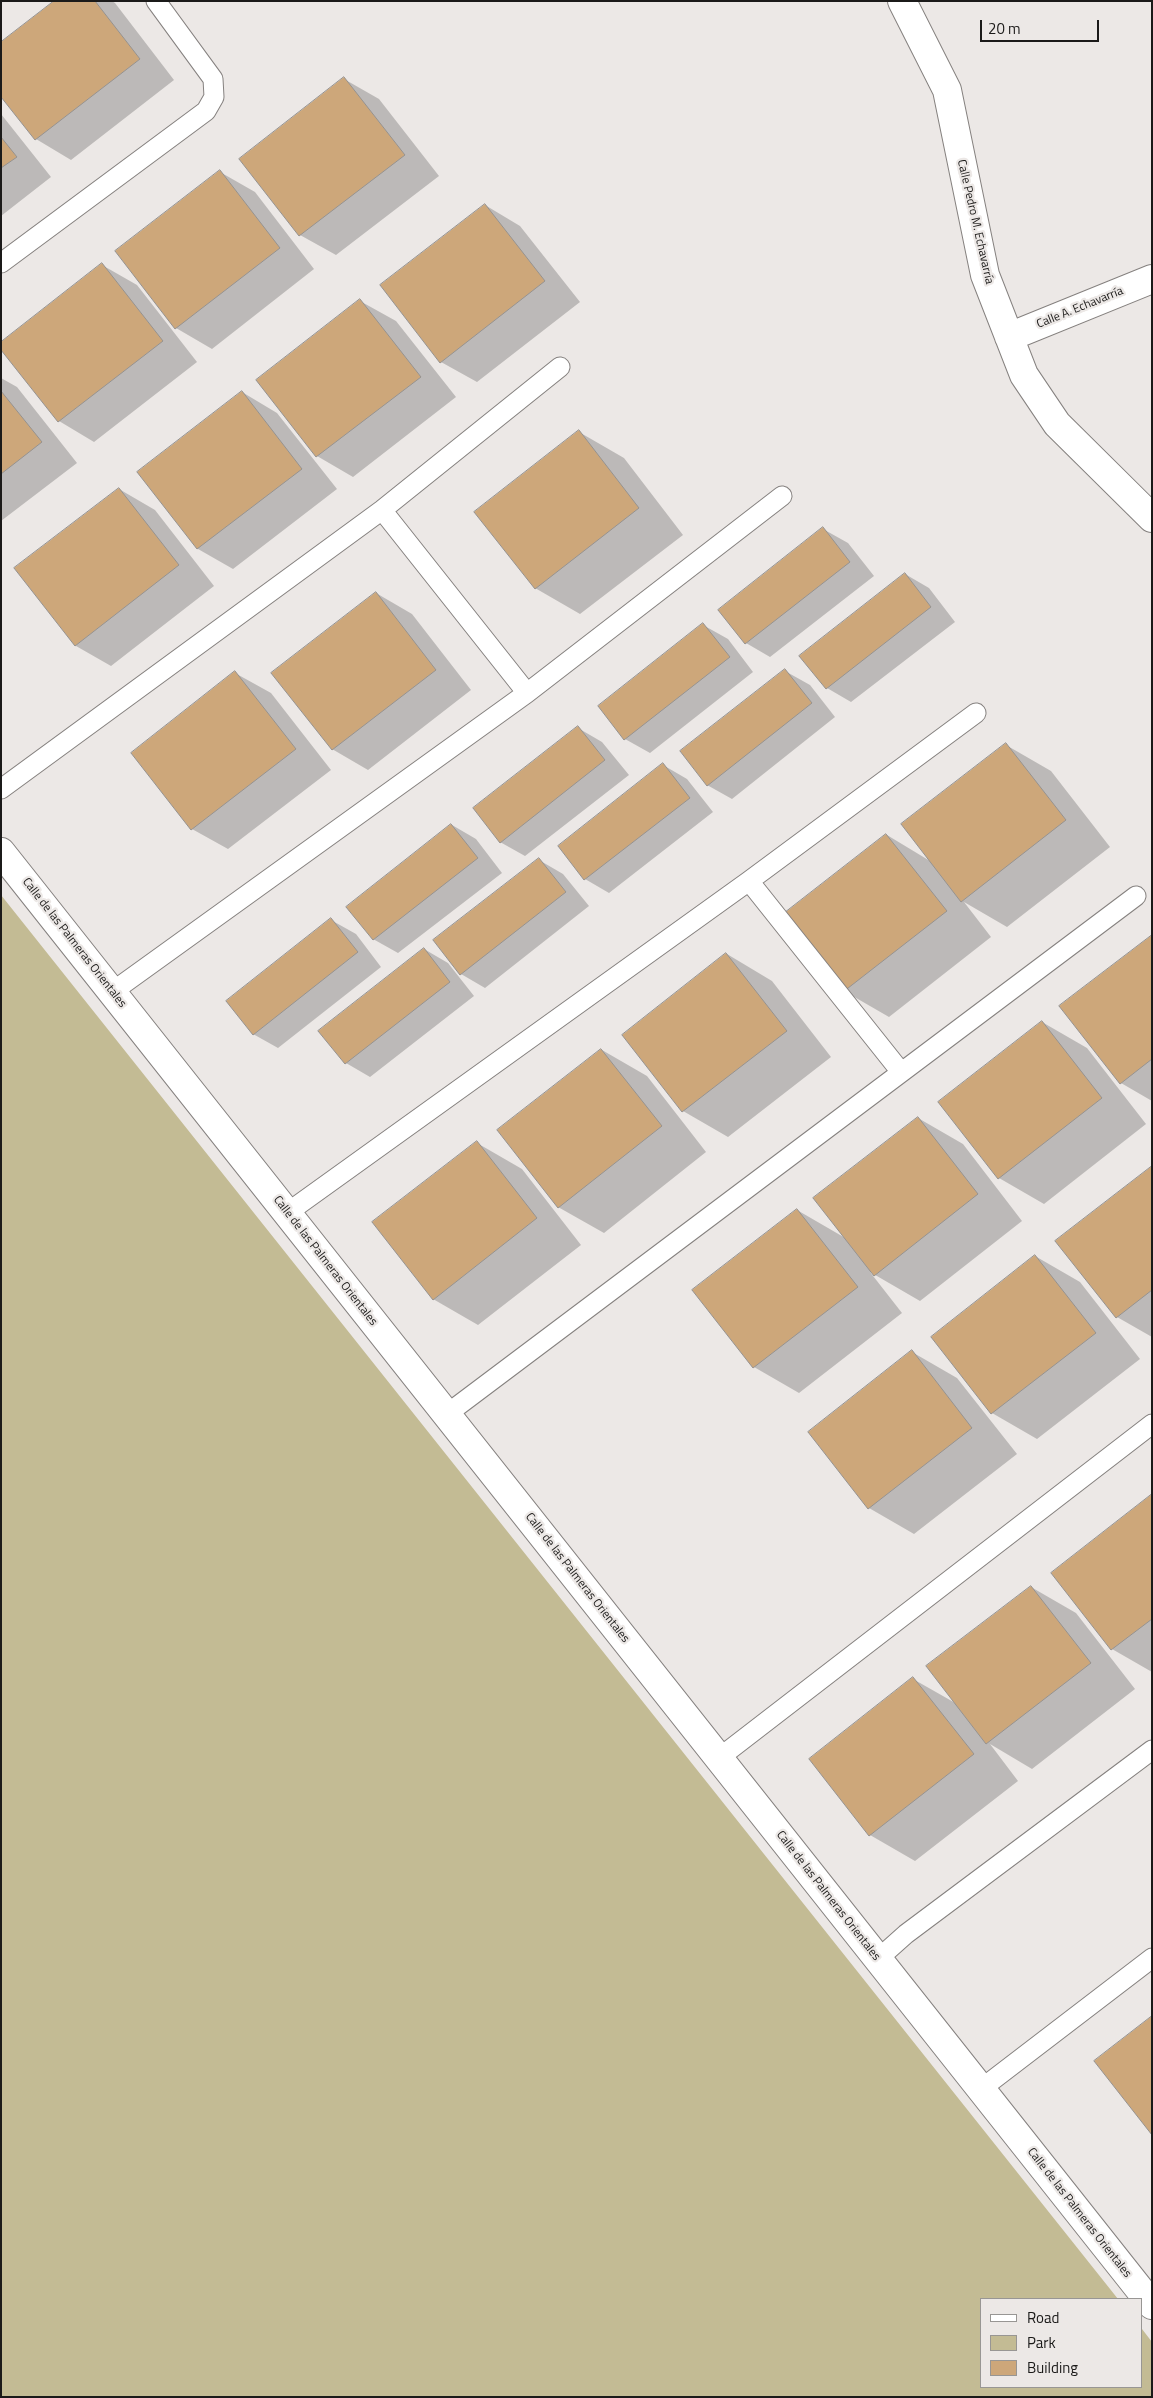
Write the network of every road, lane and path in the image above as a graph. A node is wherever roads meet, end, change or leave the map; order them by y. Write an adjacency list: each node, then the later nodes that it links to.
1 (156, 1): 3 (lane)
2 (902, 1): 5 (street, Calle Pedro M. Echavarría)
3 (1, 263)
4 (1152, 279): 5 (street, Calle A. Echavarría)
5 (1008, 337): 9 (street, Calle Pedro M. Echavarría)
6 (560, 367): 8 (lane)
7 (782, 496): 10 (lane)
8 (382, 510): 10 (lane); 12 (lane)
9 (1152, 518)
10 (527, 693): 16 (lane)
11 (976, 713): 14 (lane)
12 (1, 789)
13 (1, 852): 16 (street, Calle de las Palmeras Orientales)
14 (748, 882): 17 (lane); 18 (lane)
15 (1136, 896): 17 (lane)
16 (112, 992): 18 (street, Calle de las Palmeras Orientales)
17 (901, 1072): 19 (lane)
18 (287, 1213): 19 (street, Calle de las Palmeras Orientales)
19 (447, 1414): 22 (street, Calle de las Palmeras Orientales)
20 (1152, 1424): 22 (lane)
21 (1152, 1750): 24 (lane)
22 (719, 1758): 24 (street, Calle de las Palmeras Orientales)
23 (1152, 1958): 25 (lane)
24 (878, 1959): 25 (street, Calle de las Palmeras Orientales)
25 (981, 2089): 26 (street, Calle de las Palmeras Orientales)
26 (1152, 2305)

